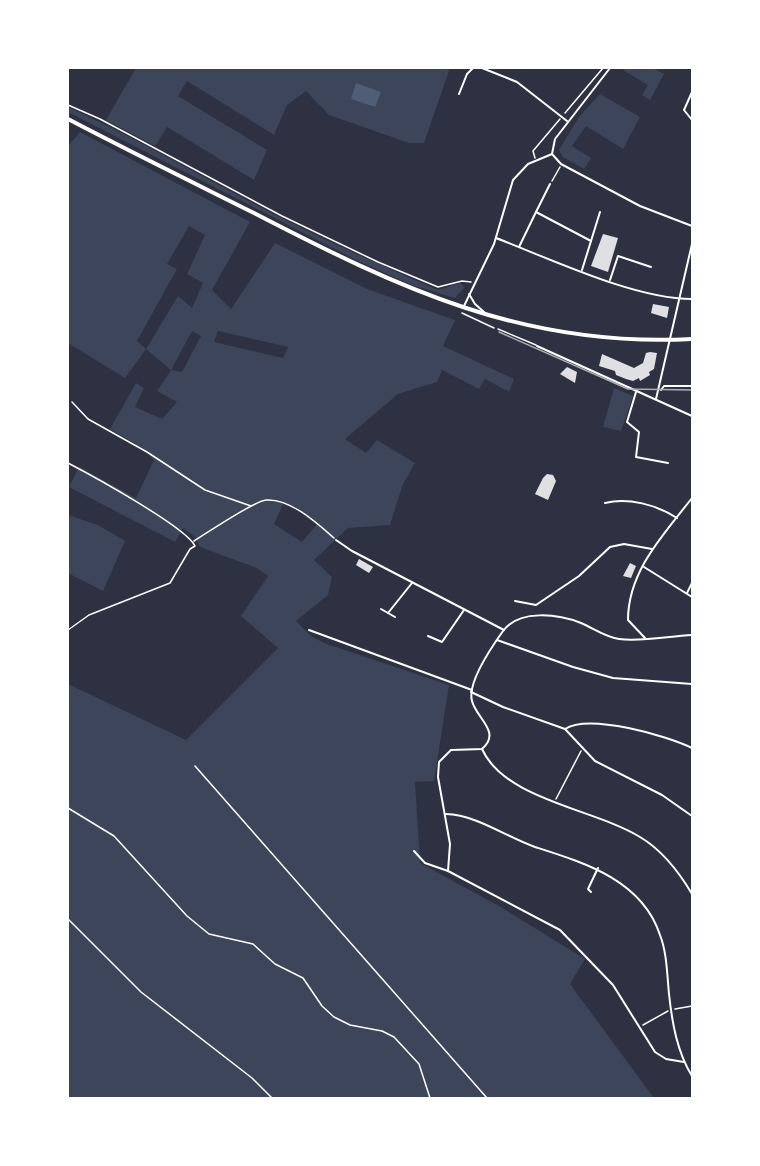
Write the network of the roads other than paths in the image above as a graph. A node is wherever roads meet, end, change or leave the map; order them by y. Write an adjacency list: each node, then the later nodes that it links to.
1 (473, 68): 6 (street)
2 (482, 68): 4 (street)
3 (610, 68): 9 (street)
4 (487, 69): 9 (street)
5 (693, 92): 8 (street)
6 (459, 94)
7 (68, 119): 25 (main road)
8 (693, 120)
9 (567, 121): 10 (street)
10 (552, 154): 14 (street); 15 (street)
11 (550, 184): 12 (street)
12 (536, 212): 16 (street); 18 (street)
13 (600, 212): 16 (street)
14 (693, 226)
15 (496, 238): 18 (street); 22 (street)
16 (591, 241): 20 (street)
17 (693, 244): 24 (street)
18 (519, 247): 20 (street)
19 (651, 267): 21 (street)
20 (582, 270): 21 (street)
21 (610, 280): 24 (street)
22 (469, 294): 25 (street); 26 (street)
23 (693, 298): 24 (street)
24 (680, 299): 29 (street)
25 (463, 309): 26 (main road)
26 (489, 316): 29 (main road)
27 (498, 329): 30 (lane)
28 (693, 339): 29 (main road)
29 (672, 340): 33 (street)
30 (537, 346): 32 (street)
31 (693, 387): 33 (street)
32 (637, 392): 34 (street); 36 (street)
33 (659, 392): 34 (street)
34 (656, 399): 35 (street)
35 (693, 416)
36 (668, 463)
37 (693, 498): 39 (street)
38 (605, 503): 39 (street)
39 (676, 518): 41 (street)
40 (336, 540): 43 (street)
41 (652, 549): 42 (street); 47 (street)
42 (643, 566): 45 (street); 56 (street)
43 (412, 583): 49 (street); 50 (street)
44 (693, 584): 45 (street)
45 (687, 593): 46 (street)
46 (693, 597)
47 (515, 601)
48 (381, 609): 50 (street)
49 (464, 609): 53 (street); 58 (street)
50 (388, 613): 51 (street)
51 (395, 617)
52 (309, 630): 61 (street)
53 (504, 630): 56 (street); 57 (street)
54 (693, 635): 56 (street)
55 (428, 636): 58 (street)
56 (645, 638)
57 (497, 640): 60 (street); 61 (street)
58 (442, 642): 59 (street)
59 (446, 644)
60 (693, 684)
61 (471, 691): 62 (street); 64 (street)
62 (565, 729): 63 (street); 66 (street)
63 (693, 748)
64 (482, 749): 65 (street); 71 (street)
65 (446, 814): 68 (street); 69 (street)
66 (693, 816)
67 (414, 851): 69 (street)
68 (598, 868): 70 (street); 72 (street)
69 (448, 871): 72 (street)
70 (587, 890)
71 (693, 894)
72 (685, 1062): 73 (street)
73 (693, 1076)

